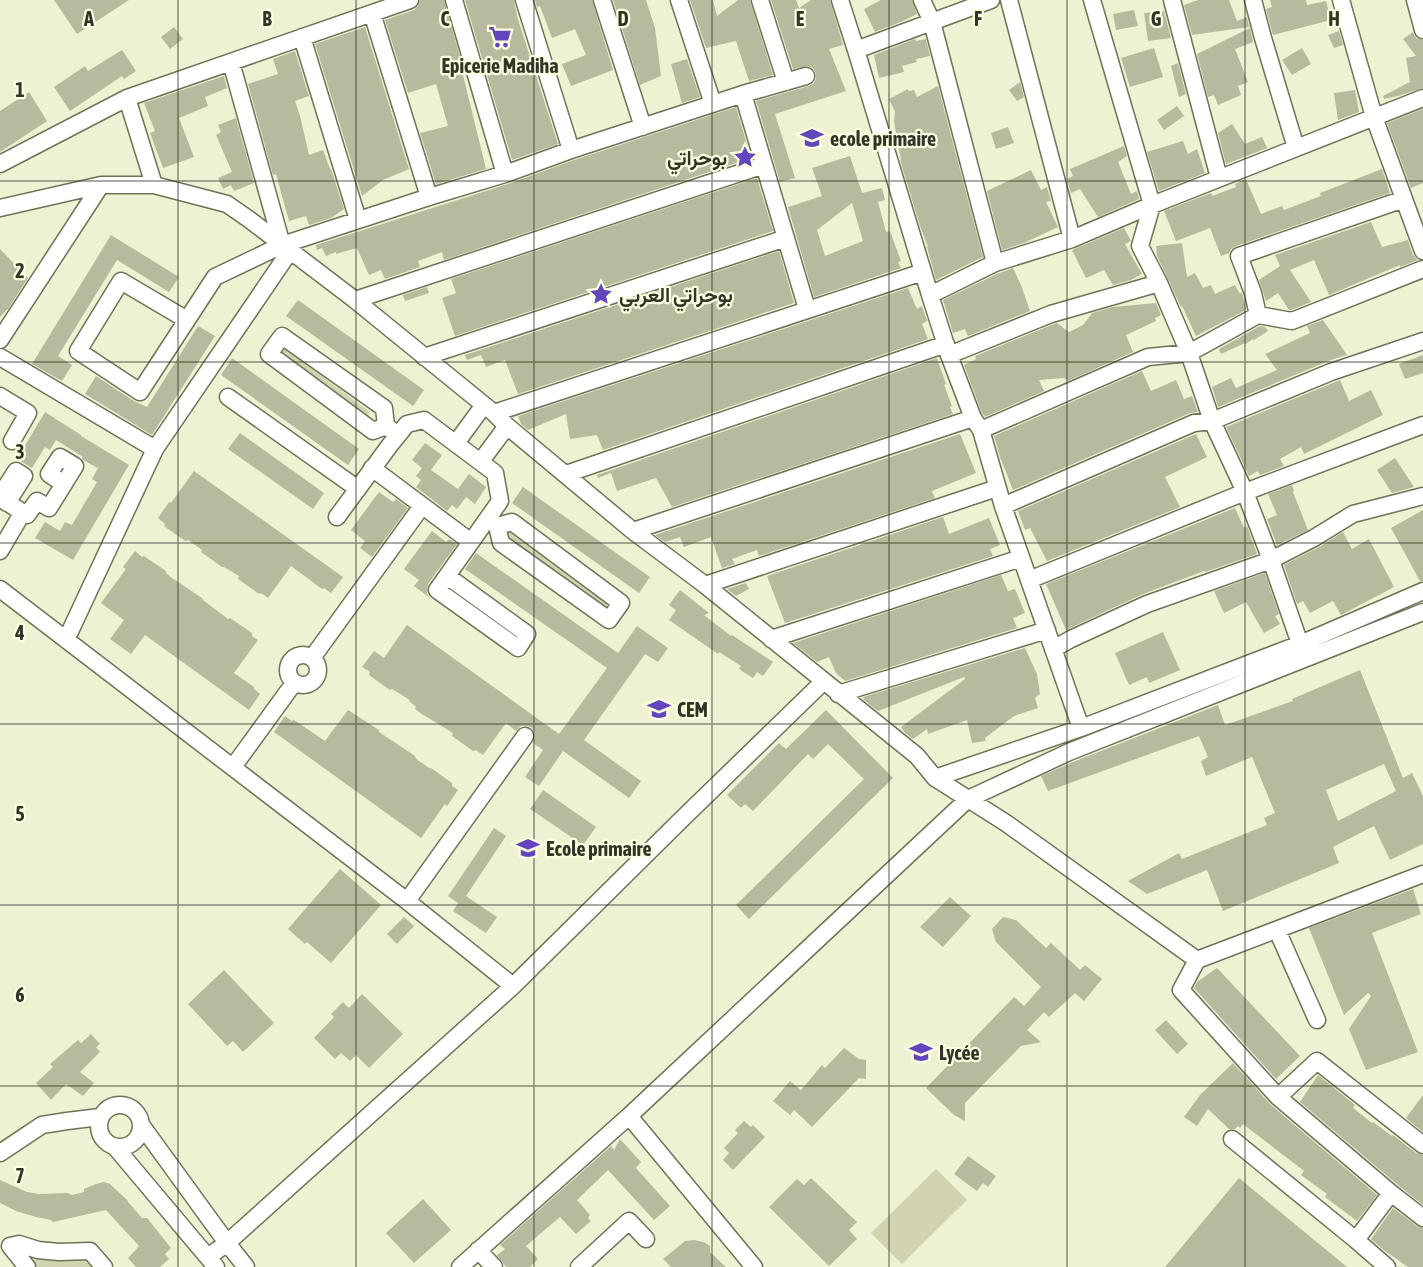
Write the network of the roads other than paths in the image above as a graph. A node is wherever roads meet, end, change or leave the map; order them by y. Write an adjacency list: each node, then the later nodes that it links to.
1 (410, 0): 16 (street)
2 (454, 0): 34 (street)
3 (524, 0): 31 (street)
4 (602, 0): 29 (street)
5 (679, 0): 27 (street)
6 (760, 0): 23 (street)
7 (840, 0): 20 (street)
8 (922, 0): 17 (street)
9 (991, 0): 17 (street)
10 (1009, 0): 44 (street)
11 (1092, 0): 40 (street)
12 (1172, 0): 35 (street)
13 (1253, 0): 30 (street)
14 (1341, 0): 28 (street)
15 (1415, 0): 18 (street)
16 (372, 13): 19 (street); 38 (street)
17 (932, 22): 20 (street); 47 (street)
18 (1423, 30)
19 (302, 37): 21 (street); 42 (street)
20 (856, 50): 49 (street)
21 (231, 62): 25 (street); 45 (street)
22 (806, 76): 23 (street)
23 (786, 82): 24 (street)
24 (743, 94): 27 (street); 33 (street)
25 (127, 98): 32 (street); 37 (street)
26 (1423, 98): 28 (street)
27 (713, 104): 29 (street)
28 (1374, 117): 30 (street); 39 (street)
29 (643, 127): 31 (street)
30 (1296, 148): 35 (street)
31 (571, 150): 34 (street)
32 (0, 164)
33 (764, 165): 43 (street); 52 (street)
34 (504, 174): 38 (street)
35 (1219, 178): 40 (street)
36 (100, 185): 37 (street); 41 (street); 56 (street)
37 (154, 185): 45 (street)
38 (429, 197): 42 (street)
39 (1404, 199): 46 (street); 54 (street)
40 (1152, 205): 44 (street); 50 (street)
41 (0, 208)
42 (358, 220): 45 (street)
43 (786, 237): 53 (street); 61 (street)
44 (1072, 238): 47 (street)
45 (286, 248): 52 (street); 55 (street); 72 (street)
46 (1423, 251)
47 (995, 263): 51 (street)
48 (1423, 269): 54 (street)
49 (923, 272): 51 (street); 53 (street)
50 (1159, 283): 58 (street); 59 (street)
51 (930, 295): 58 (street)
52 (355, 300): 61 (street)
53 (807, 309): 64 (street)
54 (1257, 315): 59 (street)
55 (187, 320): 55 (street)
56 (0, 340)
57 (1423, 341): 65 (street)
58 (947, 349): 66 (street); 75 (street)
59 (1189, 353): 65 (street); 66 (street)
60 (0, 357): 72 (street)
61 (423, 357): 64 (street)
62 (0, 396): 70 (street)
63 (228, 397): 78 (street)
64 (489, 409): 68 (street); 71 (street)
65 (1212, 421): 79 (street); 83 (street)
66 (977, 424): 77 (street); 87 (street)
67 (1423, 425): 79 (street)
68 (507, 426): 73 (street); 75 (street)
69 (392, 430): 69 (street); 71 (street); 74 (street)
70 (12, 441)
71 (456, 443): 73 (street)
72 (155, 449): 100 (street)
73 (481, 461): 86 (street)
74 (372, 468): 78 (street); 82 (street)
75 (566, 474): 87 (street)
76 (64, 484): 84 (street)
77 (997, 488): 83 (street); 94 (street)
78 (358, 489): 85 (street)
79 (1245, 492): 91 (street); 93 (street)
80 (1423, 496): 91 (street)
81 (2, 499): 84 (street)
82 (422, 506): 88 (street); 107 (street)
83 (1003, 506): 90 (street)
84 (23, 512): 89 (street)
85 (337, 517)
86 (493, 522): 86 (street); 88 (street)
87 (633, 531): 94 (street)
88 (471, 542): 92 (street)
89 (0, 551)
90 (1021, 558): 93 (street); 99 (street)
91 (1271, 560): 101 (street); 102 (street)
92 (447, 576): 92 (street)
93 (1029, 580): 98 (street)
94 (705, 585): 99 (street)
95 (0, 589): 100 (street)
96 (1423, 591): 101 (street)
97 (1423, 612): 109 (street)
98 (1047, 630): 102 (street); 104 (street)
99 (771, 639): 103 (street)
100 (66, 640): 107 (street)
101 (1300, 644): 105 (street)
102 (1053, 649): 105 (street)
103 (824, 681): 104 (street); 114 (street)
104 (838, 694): 108 (street)
105 (1081, 728): 108 (street)
106 (525, 736): 111 (street)
107 (233, 767): 111 (street)
108 (935, 778): 109 (street)
109 (968, 799): 113 (street); 117 (street)
110 (1423, 874): 112 (street)
111 (407, 901): 114 (street)
112 (1277, 930): 113 (street); 115 (street)
113 (1197, 960): 116 (street)
114 (513, 986): 128 (street)
115 (1317, 1020)
116 (1278, 1097): 121 (street); 124 (street)
117 (629, 1116): 129 (street); 137 (street)
118 (100, 1117): 119 (street); 122 (street); 123 (street)
119 (142, 1126): 122 (street); 128 (street)
120 (1232, 1139): 127 (street)
121 (1423, 1145)
122 (116, 1148): 130 (street)
123 (0, 1153)
124 (1391, 1193): 125 (street); 127 (street)
125 (1423, 1218)
126 (646, 1239): 136 (street)
127 (1356, 1240): 138 (street)
128 (227, 1244): 130 (street); 133 (street)
129 (478, 1250): 134 (street); 135 (street)
130 (212, 1262)
131 (27, 1267): 132 (street)
132 (104, 1267)
133 (246, 1267)
134 (460, 1267)
135 (494, 1267)
136 (579, 1267)
137 (754, 1267)
138 (1387, 1267)

